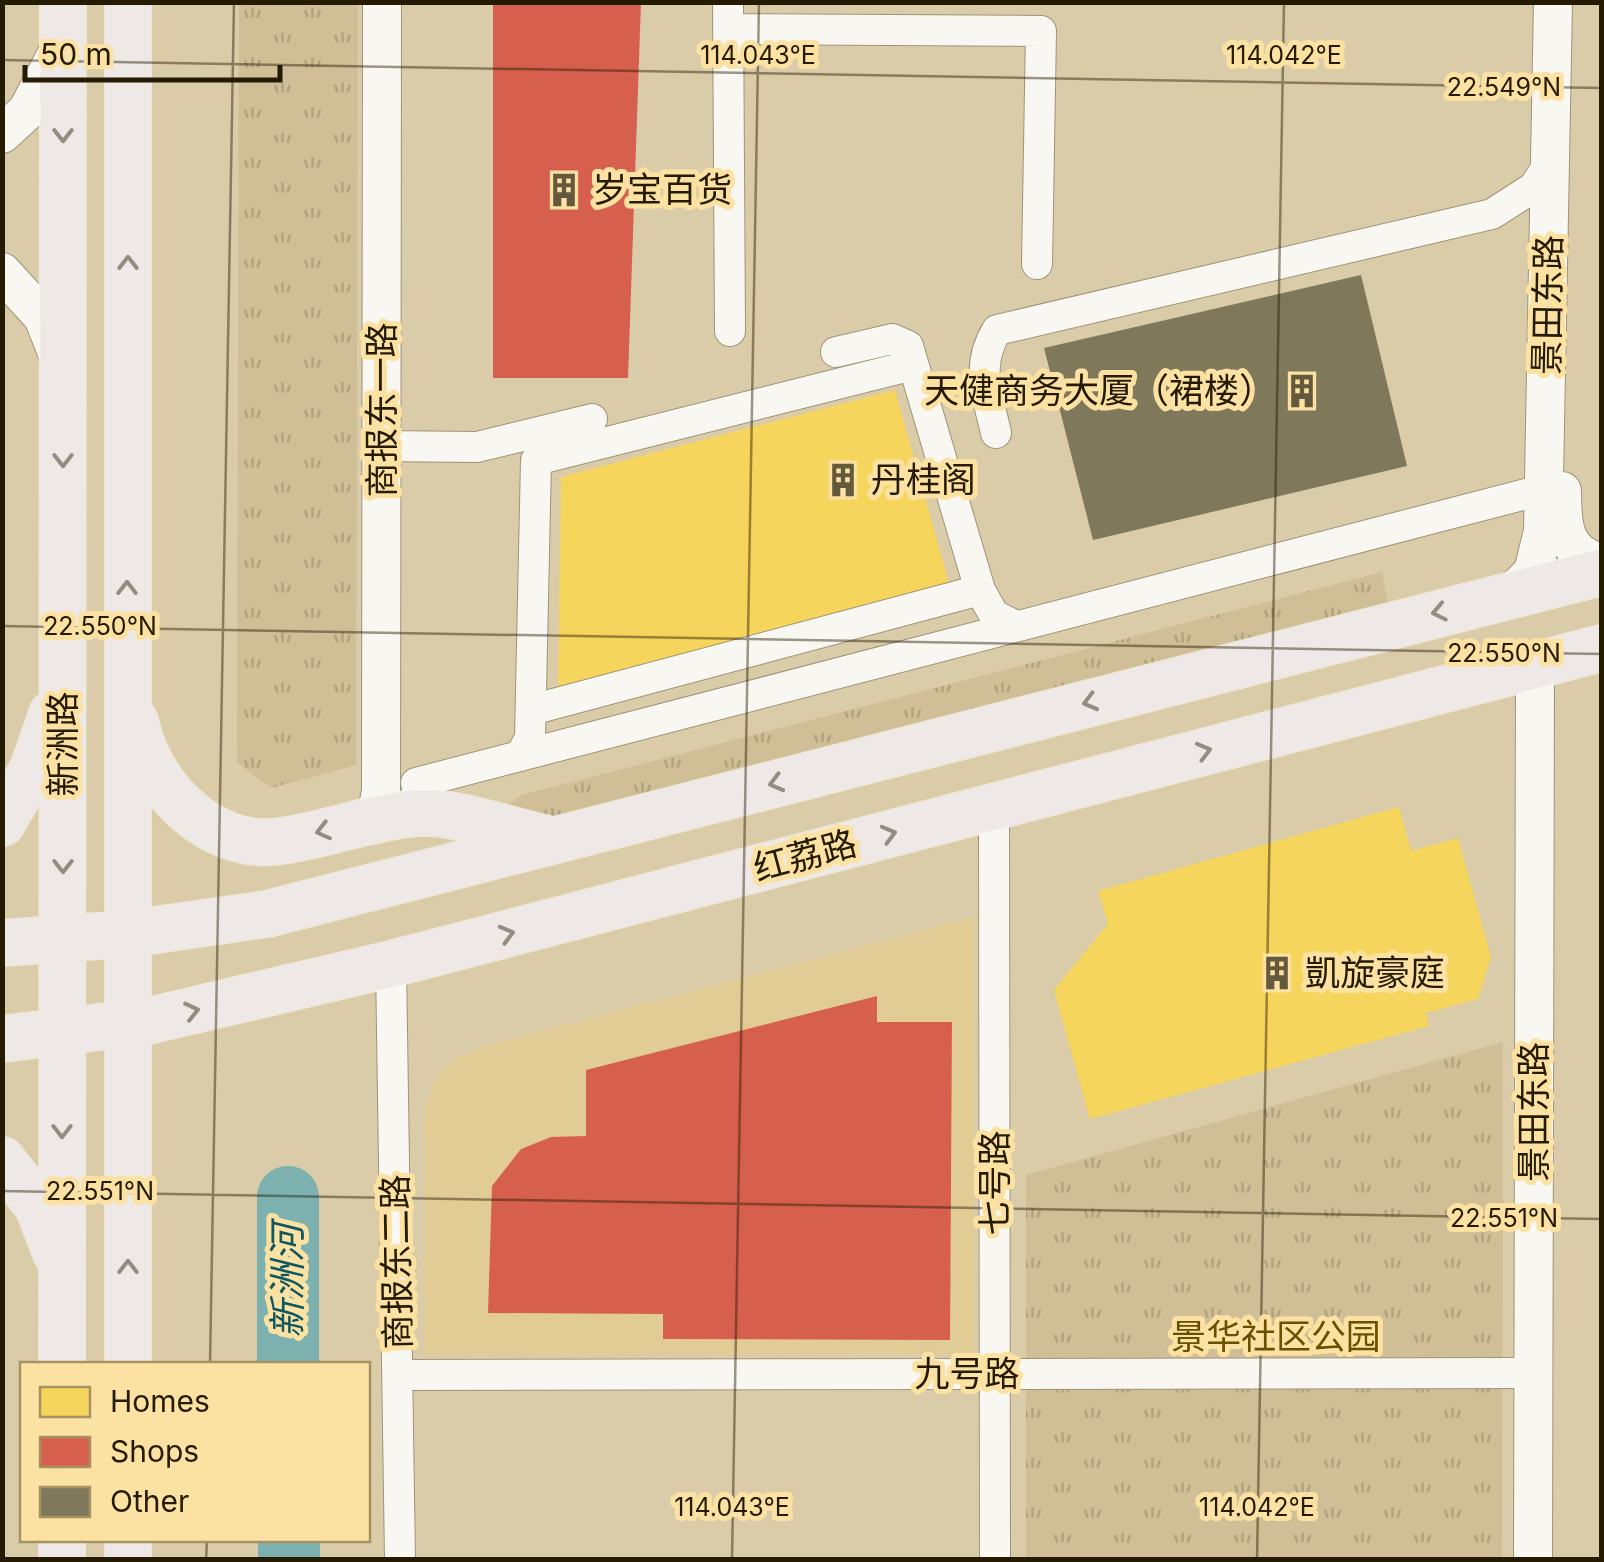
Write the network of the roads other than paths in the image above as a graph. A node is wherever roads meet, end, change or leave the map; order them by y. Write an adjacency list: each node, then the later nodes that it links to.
1 (128, 2): 30 (main road, 新洲路, one-way to 1)
2 (382, 2): 19 (street, 商报东一路)
3 (1554, 2): 8 (street, 景田东路)
4 (1572, 2): 22 (street, 景田东路)
5 (728, 16): 10 (street); 13 (street)
6 (63, 22): 7 (street); 16 (main road, 新洲路, one-way to 16)
7 (2, 134)
8 (1550, 162): 9 (street); 11 (street, 景田东路)
9 (1492, 214): 11 (street); 18 (street)
10 (1038, 264)
11 (1548, 266): 21 (street, 景田东路)
12 (2, 272): 16 (street)
13 (730, 331)
14 (836, 352): 15 (street)
15 (913, 365): 20 (street); 24 (street)
16 (63, 366): 28 (main road, 新洲路, one-way to 28)
17 (592, 420): 19 (street)
18 (996, 433)
19 (382, 451): 20 (street); 35 (street, 商报东一路)
20 (536, 460): 31 (street)
21 (1544, 489): 25 (street, 景田东路); 26 (street)
22 (1602, 563)
23 (1602, 572): 25 (main road)
24 (980, 590): 26 (street); 31 (street)
25 (1510, 595): 37 (main road, one-way to 37)
26 (1016, 626): 32 (street)
27 (1602, 648): 29 (main road, 红荔路)
28 (62, 663): 36 (main road); 39 (main road, 新洲路, one-way to 39)
29 (1535, 664): 34 (main road, 红荔路, one-way to 29); 50 (street, 景田东路)
30 (127, 686): 35 (main road, one-way to 30); 38 (main road, 新洲路)
31 (531, 710): 32 (street)
32 (520, 756): 33 (street)
33 (419, 798): 35 (main road); 37 (main road)
34 (994, 806): 41 (main road, 红荔路, one-way to 34); 49 (street, 七号路)
35 (376, 818)
36 (2, 823)
37 (556, 840): 38 (main road)
38 (128, 934): 39 (main road); 42 (main road, 新洲路)
39 (62, 939): 40 (main road); 43 (main road, 新洲路)
40 (2, 944)
41 (391, 964): 42 (main road, 红荔路, one-way to 41); 51 (street, 商报东二路)
42 (126, 1024): 43 (main road, 红荔路); 48 (main road, 新洲路, one-way to 42)
43 (61, 1033): 44 (main road, 红荔路); 46 (main road, 新洲路, one-way to 46)
44 (2, 1039)
45 (2, 1160): 46 (main road)
46 (62, 1268): 47 (main road, 新洲路)
47 (62, 1362)
48 (128, 1362)
49 (995, 1374): 50 (street, 九号路); 51 (street, 九号路); 53 (street, 七号路)
50 (1533, 1374): 54 (street, 景田东路)
51 (400, 1375): 52 (street, 商报东二路)
52 (400, 1560)
53 (995, 1560)
54 (1533, 1560)

